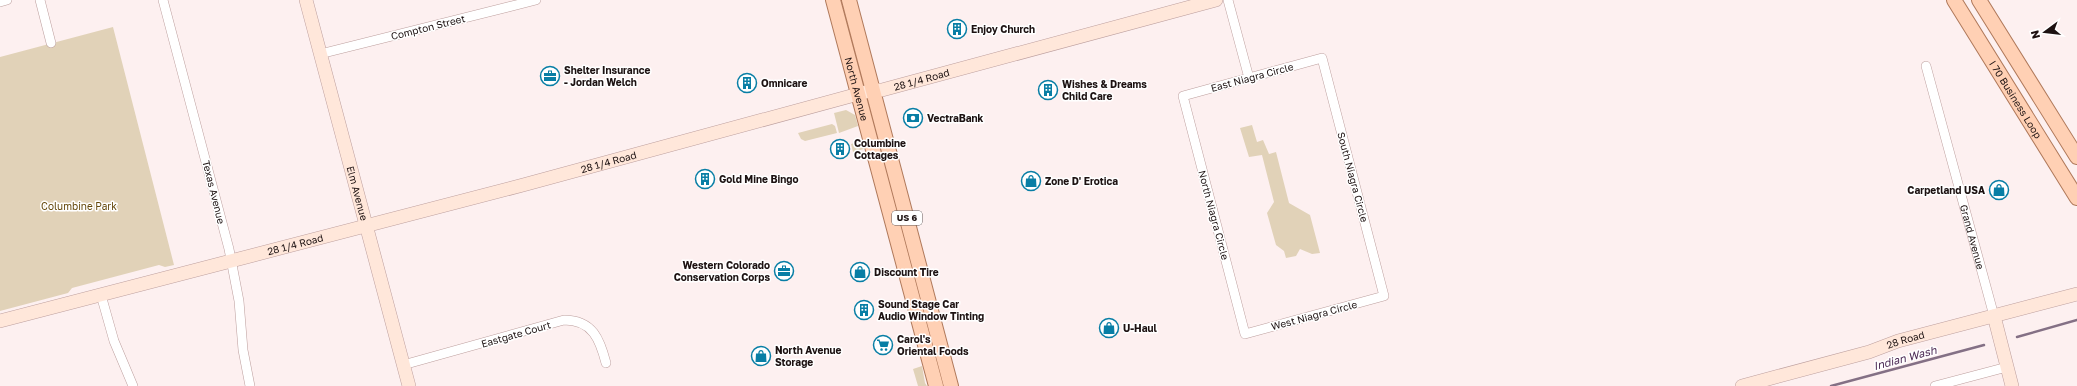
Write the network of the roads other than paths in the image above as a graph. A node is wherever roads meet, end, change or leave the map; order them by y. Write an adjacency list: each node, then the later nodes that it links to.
1 (8, 0): 13 (street)
2 (40, 0): 17 (street)
3 (164, 0): 28 (street, Texas Avenue)
4 (306, 0): 18 (street, Elm Avenue)
5 (536, 0): 14 (street, Compton Street)
6 (833, 0): 23 (main road, North Avenue / US 6)
7 (840, 0): 16 (main road)
8 (849, 0): 16 (main road, North Avenue / US 6)
9 (1216, 0): 22 (street, 28 1/4 Road)
10 (1228, 0): 21 (street)
11 (1954, 0): 15 (main road, I 70 Business Loop)
12 (1979, 0): 15 (main road); 25 (main road)
13 (0, 2)
14 (515, 2): 18 (street, Compton Street)
15 (1963, 14): 26 (main road, I 70 Business Loop)
16 (858, 32): 22 (main road, North Avenue / US 6)
17 (51, 43)
18 (320, 54): 27 (street, Elm Avenue)
19 (1322, 58): 21 (street, East Niagra Circle); 33 (street, South Niagra Circle)
20 (1926, 66): 34 (street, Grand Avenue)
21 (1249, 78): 24 (street, East Niagra Circle)
22 (873, 90): 23 (street, 28 1/4 Road); 29 (main road, North Avenue / US 6)
23 (858, 94): 27 (street, 28 1/4 Road); 30 (main road, North Avenue / US 6)
24 (1182, 96): 37 (street, North Niagra Circle)
25 (2077, 157)
26 (2077, 198)
27 (365, 226): 28 (street, 28 1/4 Road); 39 (street, Elm Avenue)
28 (231, 261): 32 (street, 28 1/4 Road); 42 (street, Texas Avenue)
29 (920, 269): 30 (main road); 46 (main road, North Avenue / US 6)
30 (907, 277): 36 (main road, North Avenue / US 6)
31 (2075, 294): 34 (street, 28 Road)
32 (101, 295): 35 (street, 28 1/4 Road); 41 (street)
33 (1384, 296): 37 (street, West Niagra Circle)
34 (1994, 316): 40 (street, Grand Avenue); 47 (street, 28 Road)
35 (0, 321)
36 (922, 334): 44 (main road, North Avenue / US 6); 45 (main road)
37 (1245, 334)
38 (606, 364): 39 (street, Eastgate Court)
39 (403, 365): 43 (street, Elm Avenue)
40 (2007, 367): 48 (street); 49 (street, Grand Avenue)
41 (132, 386)
42 (250, 386)
43 (409, 386)
44 (936, 386)
45 (942, 386)
46 (951, 386)
47 (1742, 386)
48 (1935, 386)
49 (2012, 386)

